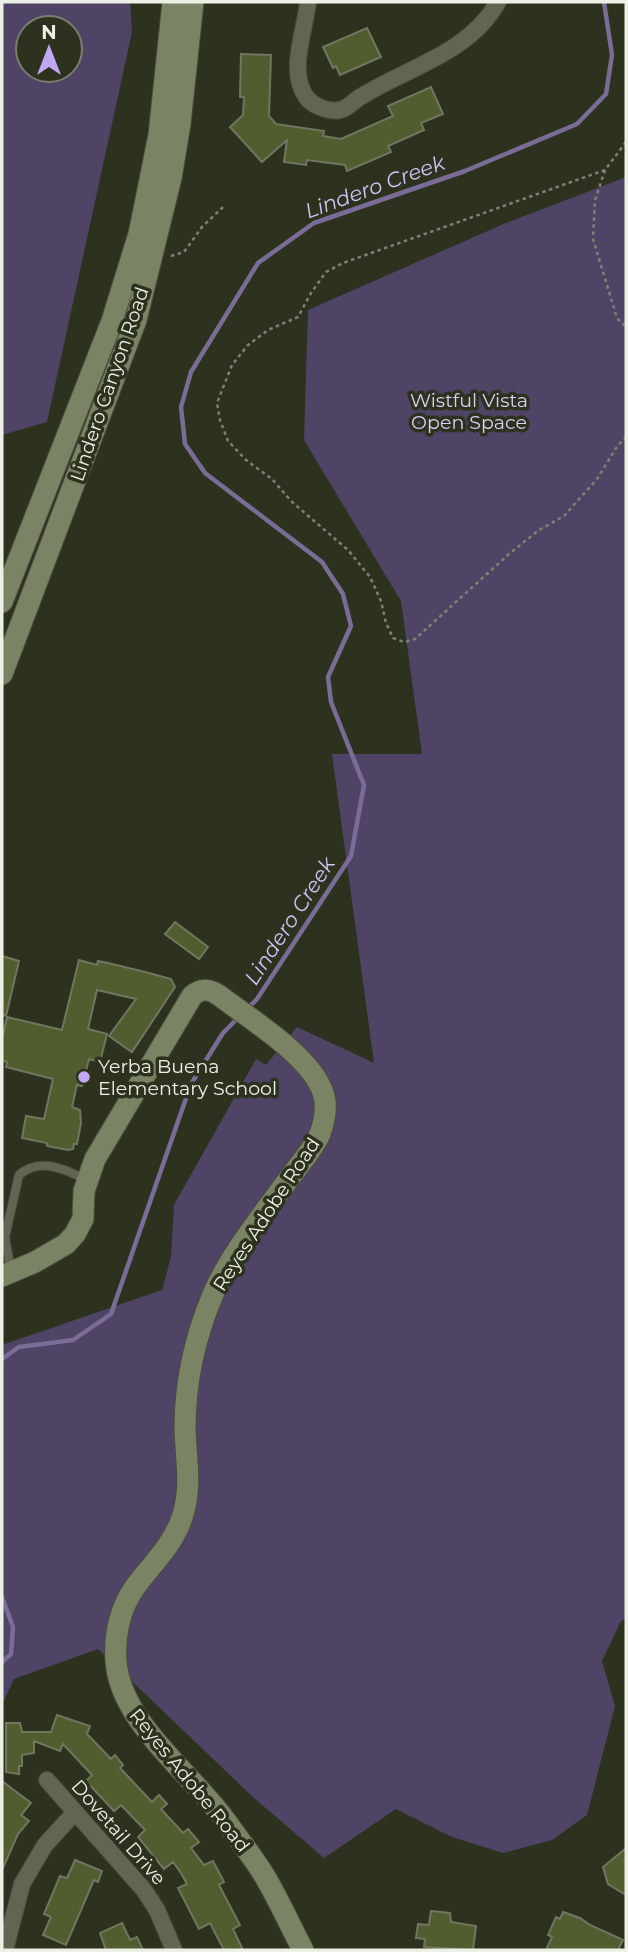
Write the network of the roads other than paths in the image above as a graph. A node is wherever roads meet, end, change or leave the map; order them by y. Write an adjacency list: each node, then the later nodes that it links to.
1 (173, 2): 5 (street, Lindero Canyon Road)
2 (193, 2): 6 (street, Lindero Canyon Road)
3 (308, 2): 4 (street)
4 (498, 2)
5 (2, 602)
6 (2, 674)
7 (86, 1180): 8 (street, Reyes Adobe Road); 8 (lane); 13 (street, Reyes Adobe Road)
8 (6, 1274)
9 (47, 1780): 10 (street, Dovetail Drive)
10 (75, 1812): 11 (street); 12 (street, Dovetail Drive)
11 (5, 1950)
12 (174, 1950)
13 (303, 1950)

